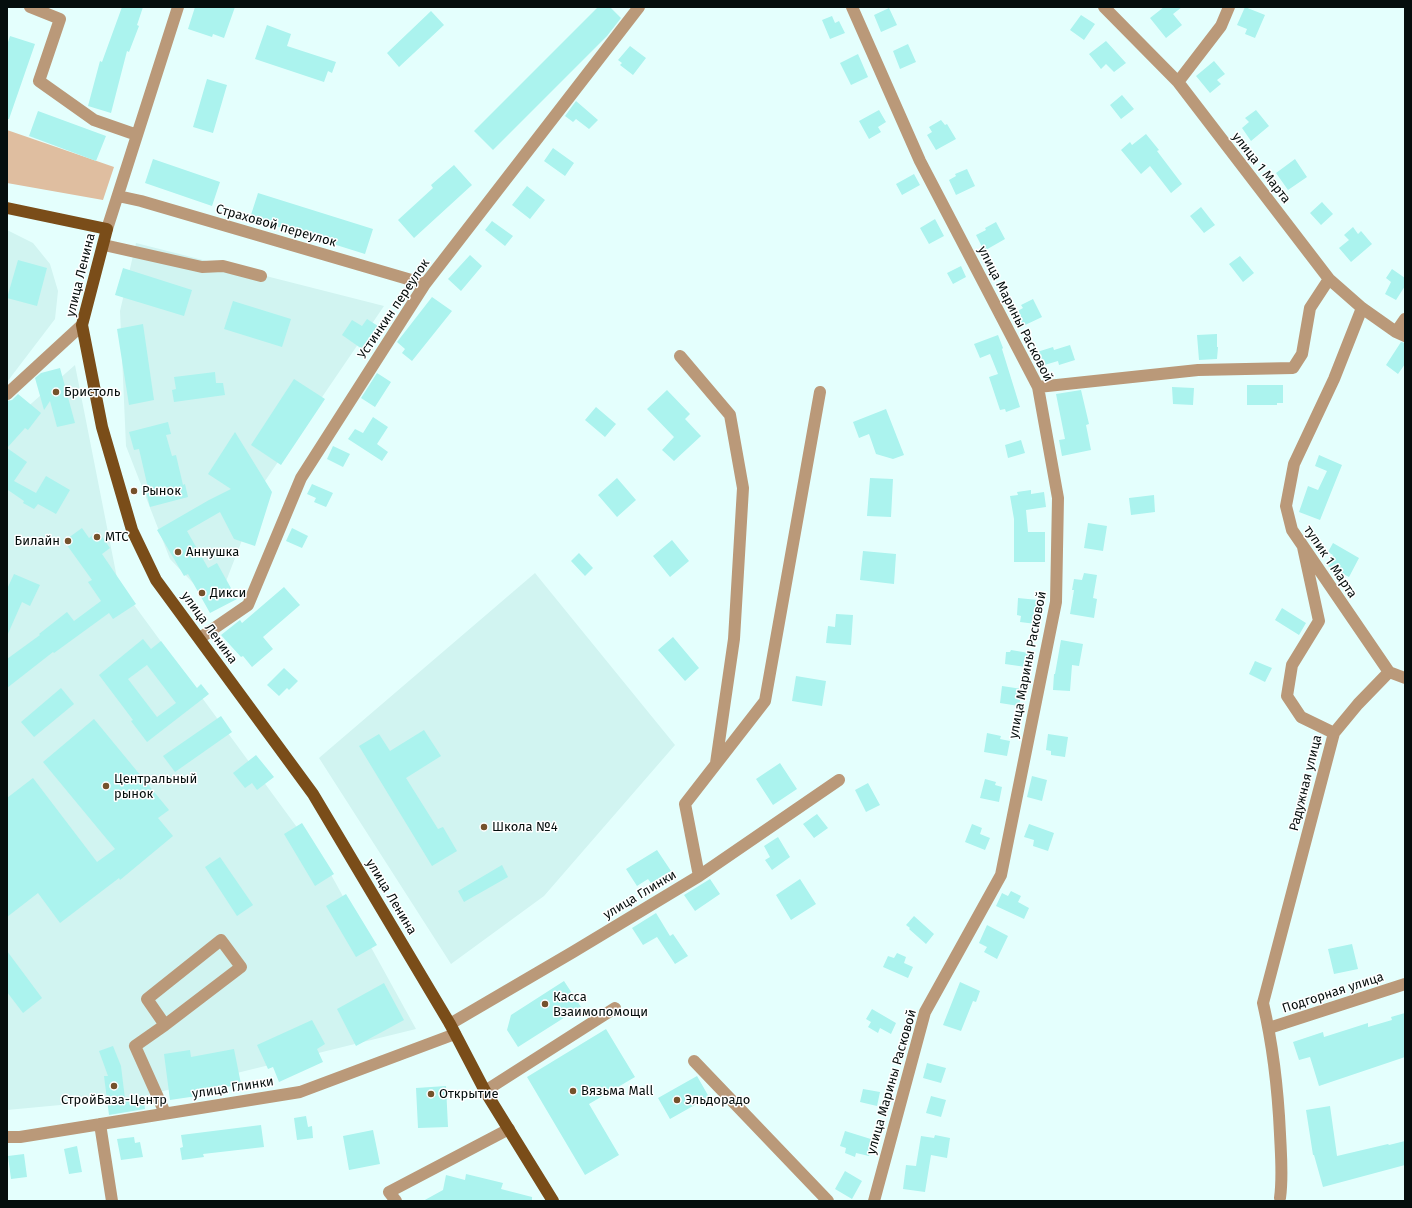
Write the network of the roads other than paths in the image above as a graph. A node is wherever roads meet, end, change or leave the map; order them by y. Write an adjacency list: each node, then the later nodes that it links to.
1 (30, 7): 8 (street)
2 (178, 7): 8 (street, улица Ленина)
3 (640, 7): 15 (street, Устинкин переулок)
4 (852, 7): 21 (street, улица Марины Расковой)
5 (1104, 7): 7 (street, улица 1 Марта)
6 (1230, 7): 7 (street)
7 (1178, 82): 14 (street, улица 1 Марта)
8 (137, 135): 9 (street, улица Ленина)
9 (118, 196): 11 (street, улица Ленина); 15 (street, Страховой переулок)
10 (7, 208): 11 (main road)
11 (107, 229): 12 (main road, улица Ленина)
12 (104, 245): 13 (street); 18 (main road, улица Ленина)
13 (261, 276)
14 (1329, 278): 16 (street, улица 1 Марта); 21 (street)
15 (425, 284): 25 (street, Устинкин переулок)
16 (1362, 308): 19 (street, улица 1 Марта); 24 (street, тупик 1 Марта)
17 (1405, 319): 19 (street)
18 (82, 325): 23 (street); 25 (main road, улица Ленина)
19 (1400, 334)
20 (680, 356): 29 (street)
21 (1038, 387): 48 (street, улица Марины Расковой)
22 (820, 392): 29 (street)
23 (7, 394)
24 (1303, 547): 26 (street, тупик 1 Марта); 28 (street, Радужная улица)
25 (200, 638): 36 (main road, улица Ленина)
26 (1389, 672): 27 (street); 28 (street)
27 (1405, 678)
28 (1334, 733): 35 (street, Радужная улица)
29 (715, 765): 31 (street)
30 (839, 780): 31 (street, улица Глинки)
31 (699, 876): 36 (street, улица Глинки)
32 (1405, 984): 35 (street, Подгорная улица)
33 (615, 1008): 38 (street)
34 (165, 1025): 34 (street); 39 (street)
35 (1269, 1028): 43 (street, Радужная улица)
36 (452, 1029): 38 (main road, улица Ленина); 39 (street, улица Глинки)
37 (694, 1061): 47 (street)
38 (485, 1091): 41 (main road, улица Ленина)
39 (165, 1113): 40 (street, улица Глинки)
40 (100, 1124): 42 (street, улица Глинки); 44 (street)
41 (509, 1129): 45 (street); 46 (main road, улица Ленина)
42 (7, 1137)
43 (1280, 1198)
44 (112, 1201)
45 (396, 1201)
46 (553, 1201)
47 (828, 1201)
48 (874, 1201)

